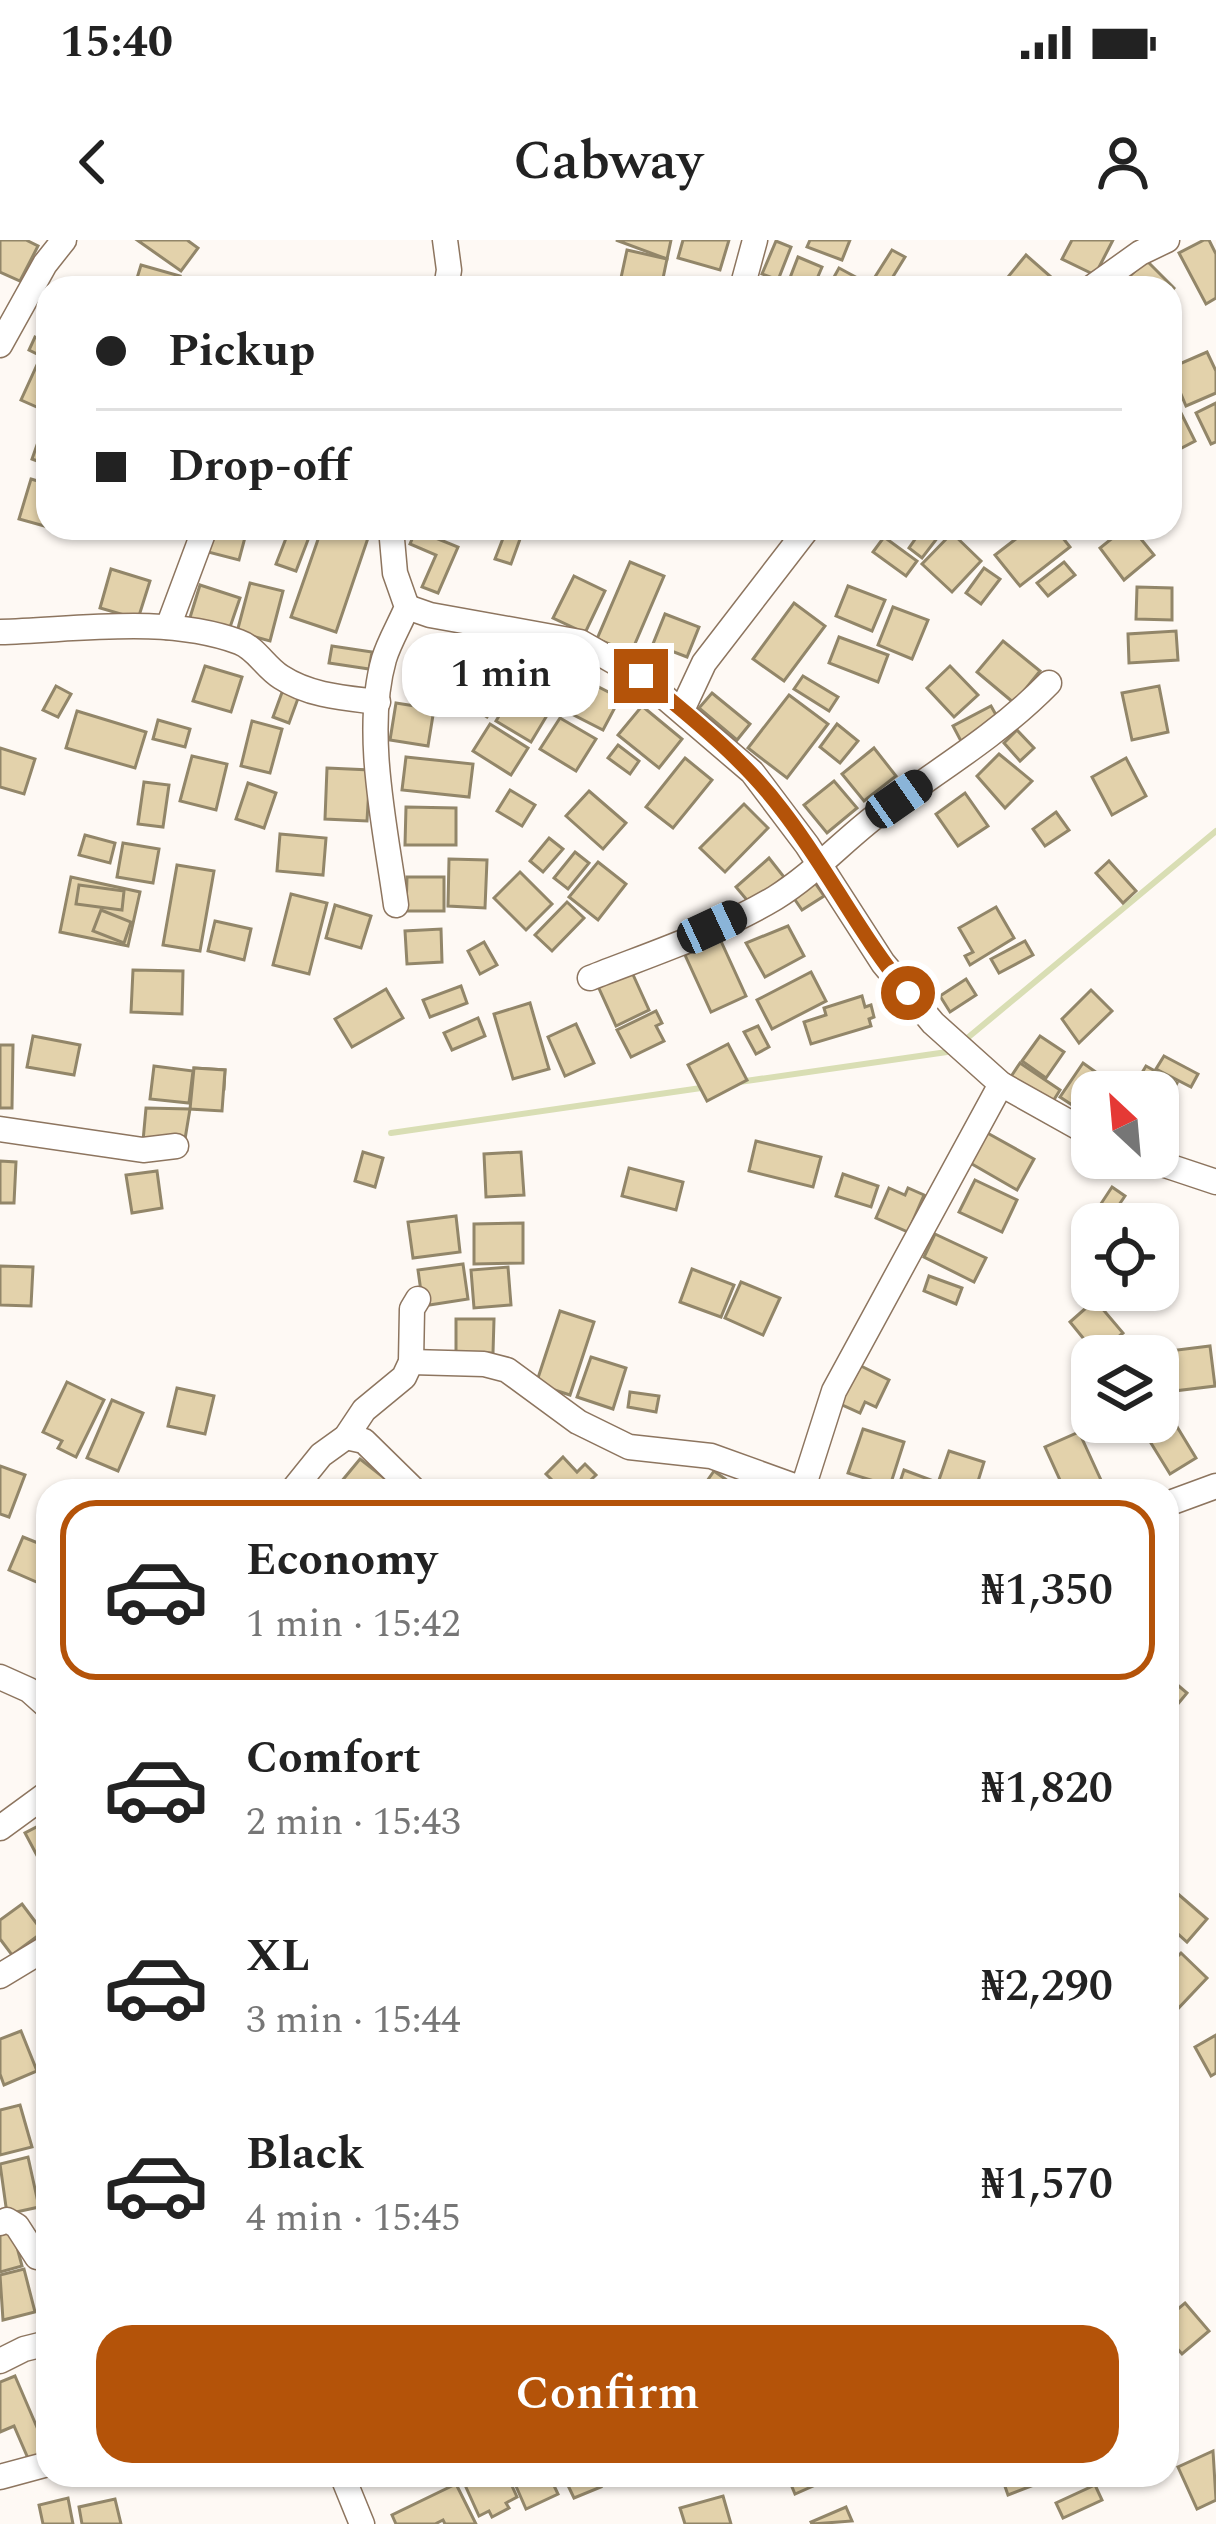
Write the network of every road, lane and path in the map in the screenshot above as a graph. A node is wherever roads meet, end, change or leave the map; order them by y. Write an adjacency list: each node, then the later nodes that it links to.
1 (64, 240): 5 (street)
2 (445, 240): 6 (street)
3 (755, 240): 7 (street)
4 (1167, 240): 8 (street)
5 (38, 276)
6 (448, 276)
7 (745, 276)
8 (1107, 276)
9 (36, 280): 10 (street)
10 (0, 345)
11 (201, 540): 15 (street)
12 (392, 540): 14 (street)
13 (799, 540): 19 (street)
14 (407, 607): 18 (street); 19 (street)
15 (168, 627): 16 (street); 18 (street)
16 (0, 632)
17 (1049, 683): 20 (street)
18 (378, 702): 21 (street)
19 (682, 710): 20 (street)
20 (819, 866): 22 (street); 23 (street)
21 (396, 905)
22 (590, 978)
23 (1000, 1084): 24 (street); 35 (street)
24 (1071, 1124)
25 (0, 1129): 26 (street)
26 (176, 1146)
27 (1179, 1170): 28 (street)
28 (1216, 1182)
29 (418, 1299): 30 (street)
30 (411, 1362): 31 (street); 34 (street)
31 (346, 1437): 32 (street); 33 (street)
32 (301, 1479)
33 (403, 1479)
34 (775, 1479)
35 (808, 1479)
36 (1216, 1486): 37 (street)
37 (1179, 1500)
38 (0, 1676): 39 (street)
39 (36, 1696)
40 (36, 1802): 41 (street)
41 (0, 1828)
42 (36, 1952): 43 (street)
43 (4, 1966)
44 (0, 2222): 45 (street)
45 (36, 2254)
46 (36, 2346): 47 (street)
47 (0, 2360)
48 (36, 2467): 49 (street)
49 (0, 2477)
50 (347, 2487): 51 (street)
51 (362, 2524)

